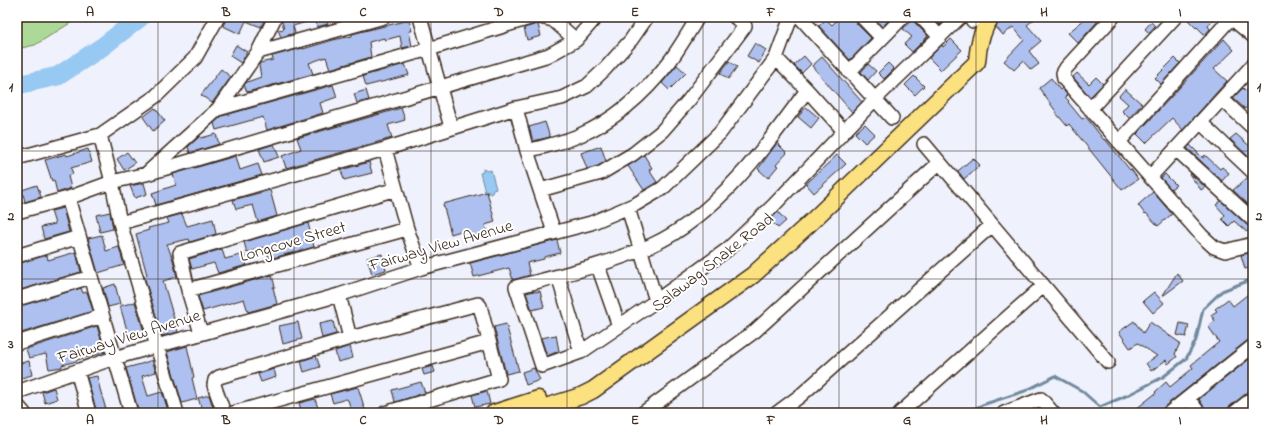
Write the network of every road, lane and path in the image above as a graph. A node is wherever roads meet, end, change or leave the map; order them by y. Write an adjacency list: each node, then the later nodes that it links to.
1 (218, 17): 42 (street)
2 (275, 17): 26 (street)
3 (384, 17): 26 (street)
4 (420, 17): 25 (street)
5 (533, 17): 25 (street)
6 (540, 17): 24 (street)
7 (596, 17): 24 (street)
8 (647, 17): 34 (street)
9 (698, 17): 47 (street)
10 (735, 17): 55 (street)
11 (791, 17): 27 (street, Fairway View Avenue)
12 (800, 17): 29 (street)
13 (862, 17): 23 (street)
14 (903, 17): 23 (street)
15 (921, 17): 22 (street)
16 (960, 17): 22 (street)
17 (991, 17): 79 (main road, Salawag Snake Road)
18 (1113, 17): 35 (street)
19 (1175, 17): 35 (street)
20 (1231, 18): 21 (street); 43 (street)
21 (1253, 36)
22 (940, 37): 32 (street)
23 (882, 38): 29 (street)
24 (576, 40): 30 (street)
25 (429, 49): 30 (street); 36 (street)
26 (258, 52): 36 (street)
27 (776, 58): 31 (street); 57 (street, Fairway View Avenue)
28 (1252, 68): 33 (street)
29 (849, 72): 32 (street)
30 (440, 87): 39 (street); 51 (street)
31 (807, 90): 41 (street); 66 (street)
32 (875, 99): 37 (street); 41 (street)
33 (1222, 99): 38 (street); 40 (street)
34 (516, 108): 39 (street); 47 (street)
35 (1090, 109): 43 (street)
36 (218, 110): 51 (street)
37 (892, 118)
38 (1200, 122): 46 (street); 50 (street)
39 (451, 127): 45 (street)
40 (1253, 128)
41 (844, 131): 76 (street)
42 (100, 135): 48 (street); 53 (street)
43 (1119, 142): 52 (street)
44 (924, 144): 49 (street)
45 (385, 149): 54 (street); 60 (street)
46 (1176, 149): 52 (street); 59 (street)
47 (527, 151): 55 (street)
48 (17, 158)
49 (939, 162): 61 (street); 103 (street)
50 (1253, 172)
51 (146, 174): 53 (street)
52 (1150, 177): 65 (street)
53 (112, 182): 56 (street); 60 (street)
54 (396, 189): 62 (street); 73 (street)
55 (540, 190): 63 (street)
56 (68, 198): 58 (street); 64 (street)
57 (628, 208): 63 (street, Fairway View Avenue); 66 (street)
58 (17, 212)
59 (1253, 220)
60 (120, 223): 84 (street)
61 (992, 225): 72 (street); 104 (street)
62 (406, 229): 69 (street); 73 (street, Longcove Street)
63 (554, 232): 69 (street, Fairway View Avenue)
64 (79, 237): 67 (street); 71 (street)
65 (1253, 244)
66 (641, 250): 68 (street); 76 (street)
67 (17, 256)
68 (598, 266): 70 (street); 78 (street)
69 (421, 268): 74 (street, Fairway View Avenue)
70 (558, 276): 86 (street); 86 (street)
71 (91, 278): 75 (street); 77 (street)
72 (1043, 286): 88 (street); 105 (street)
73 (188, 290): 80 (street)
74 (339, 295): 80 (street, Fairway View Avenue); 81 (street)
75 (17, 300)
76 (656, 301): 78 (street)
77 (102, 316): 83 (street); 87 (street)
78 (618, 326): 86 (street)
79 (669, 329): 101 (main road, Salawag Snake Road); 102 (main road, Salawag Snake Road)
80 (201, 333): 84 (street, Fairway View Avenue)
81 (350, 338): 82 (street); 98 (street)
82 (489, 342): 99 (street); 100 (street)
83 (17, 343)
84 (157, 346): 87 (street, Fairway View Avenue); 97 (street)
85 (1253, 346): 91 (street)
86 (581, 352)
87 (114, 358): 89 (street, Fairway View Avenue); 96 (street)
88 (1108, 362)
89 (77, 371): 90 (street, Fairway View Avenue); 95 (street)
90 (17, 392)
91 (1188, 398): 108 (street); 109 (street)
92 (1253, 398): 110 (street)
93 (17, 405): 94 (street)
94 (24, 413)
95 (89, 413)
96 (131, 413)
97 (177, 413)
98 (224, 413)
99 (233, 413)
100 (385, 413)
101 (494, 413)
102 (526, 413)
103 (643, 413)
104 (777, 413)
105 (900, 413)
106 (1004, 413): 107 (street)
107 (1053, 413)
108 (1169, 413)
109 (1199, 413)
110 (1234, 413)

